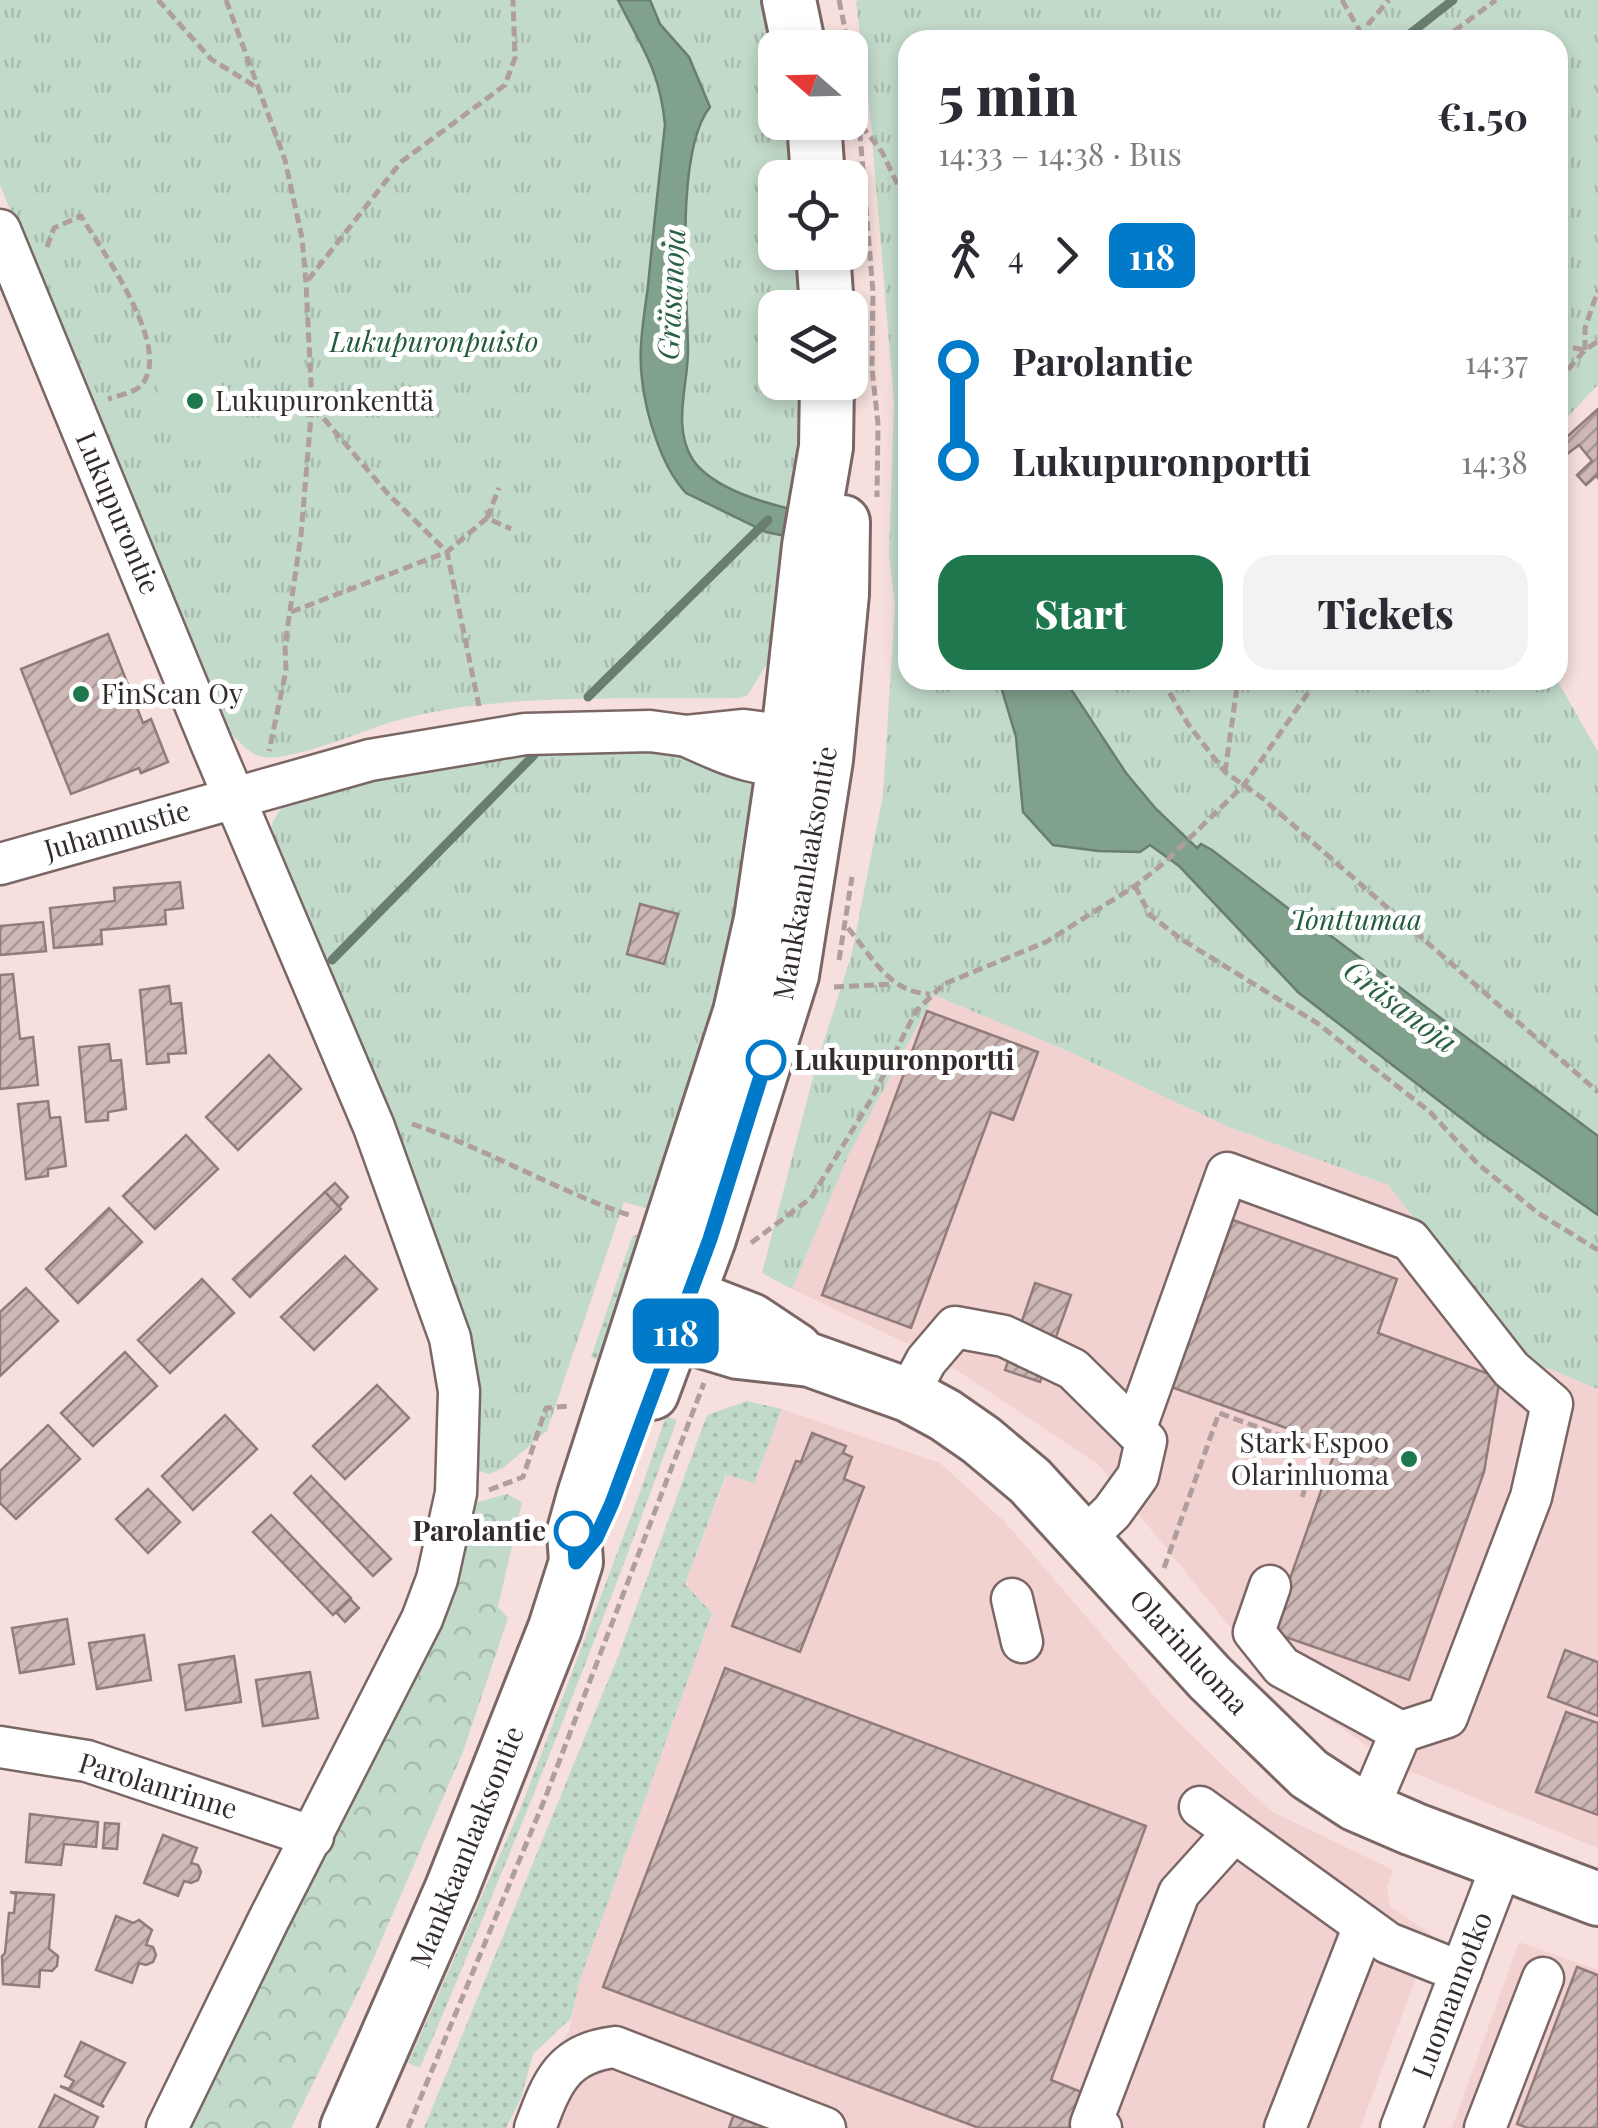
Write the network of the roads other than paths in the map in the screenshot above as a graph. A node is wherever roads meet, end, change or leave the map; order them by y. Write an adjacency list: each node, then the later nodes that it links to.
1 (789, 0): 2 (main road)
2 (795, 30)
3 (7, 259): 6 (street, Lukupurontie)
4 (827, 400): 5 (main road, Mankkaanlaaksontie)
5 (799, 755): 6 (street); 8 (main road, Mankkaanlaaksontie)
6 (234, 796): 7 (street, Juhannustie); 20 (street)
7 (0, 864)
8 (670, 1310): 9 (main road, Olarinluoma); 28 (main road, Mankkaanlaaksontie)
9 (908, 1396): 10 (street); 11 (main road, Olarinluoma)
10 (1135, 1430): 11 (street); 15 (street)
11 (1084, 1539): 18 (main road, Olarinluoma)
12 (1270, 1586): 15 (street)
13 (1012, 1599): 14 (street)
14 (1022, 1642)
15 (1401, 1732): 18 (street)
16 (0, 1748): 20 (street, Parolanrinne)
17 (1200, 1807): 19 (street)
18 (1368, 1810): 21 (main road, Olarinluoma)
19 (1234, 1832): 23 (street); 31 (street)
20 (313, 1837): 27 (street)
21 (1502, 1862): 22 (main road, Olarinluoma); 24 (street, Luomannotko)
22 (1598, 1898)
23 (1364, 1926): 24 (street); 32 (street)
24 (1460, 1972): 26 (street, Luomannotko)
25 (1543, 1978): 33 (street)
26 (1406, 2126)
27 (167, 2128)
28 (347, 2128)
29 (535, 2128): 30 (street)
30 (825, 2128)
31 (1101, 2128)
32 (1285, 2128)
33 (1485, 2128)

